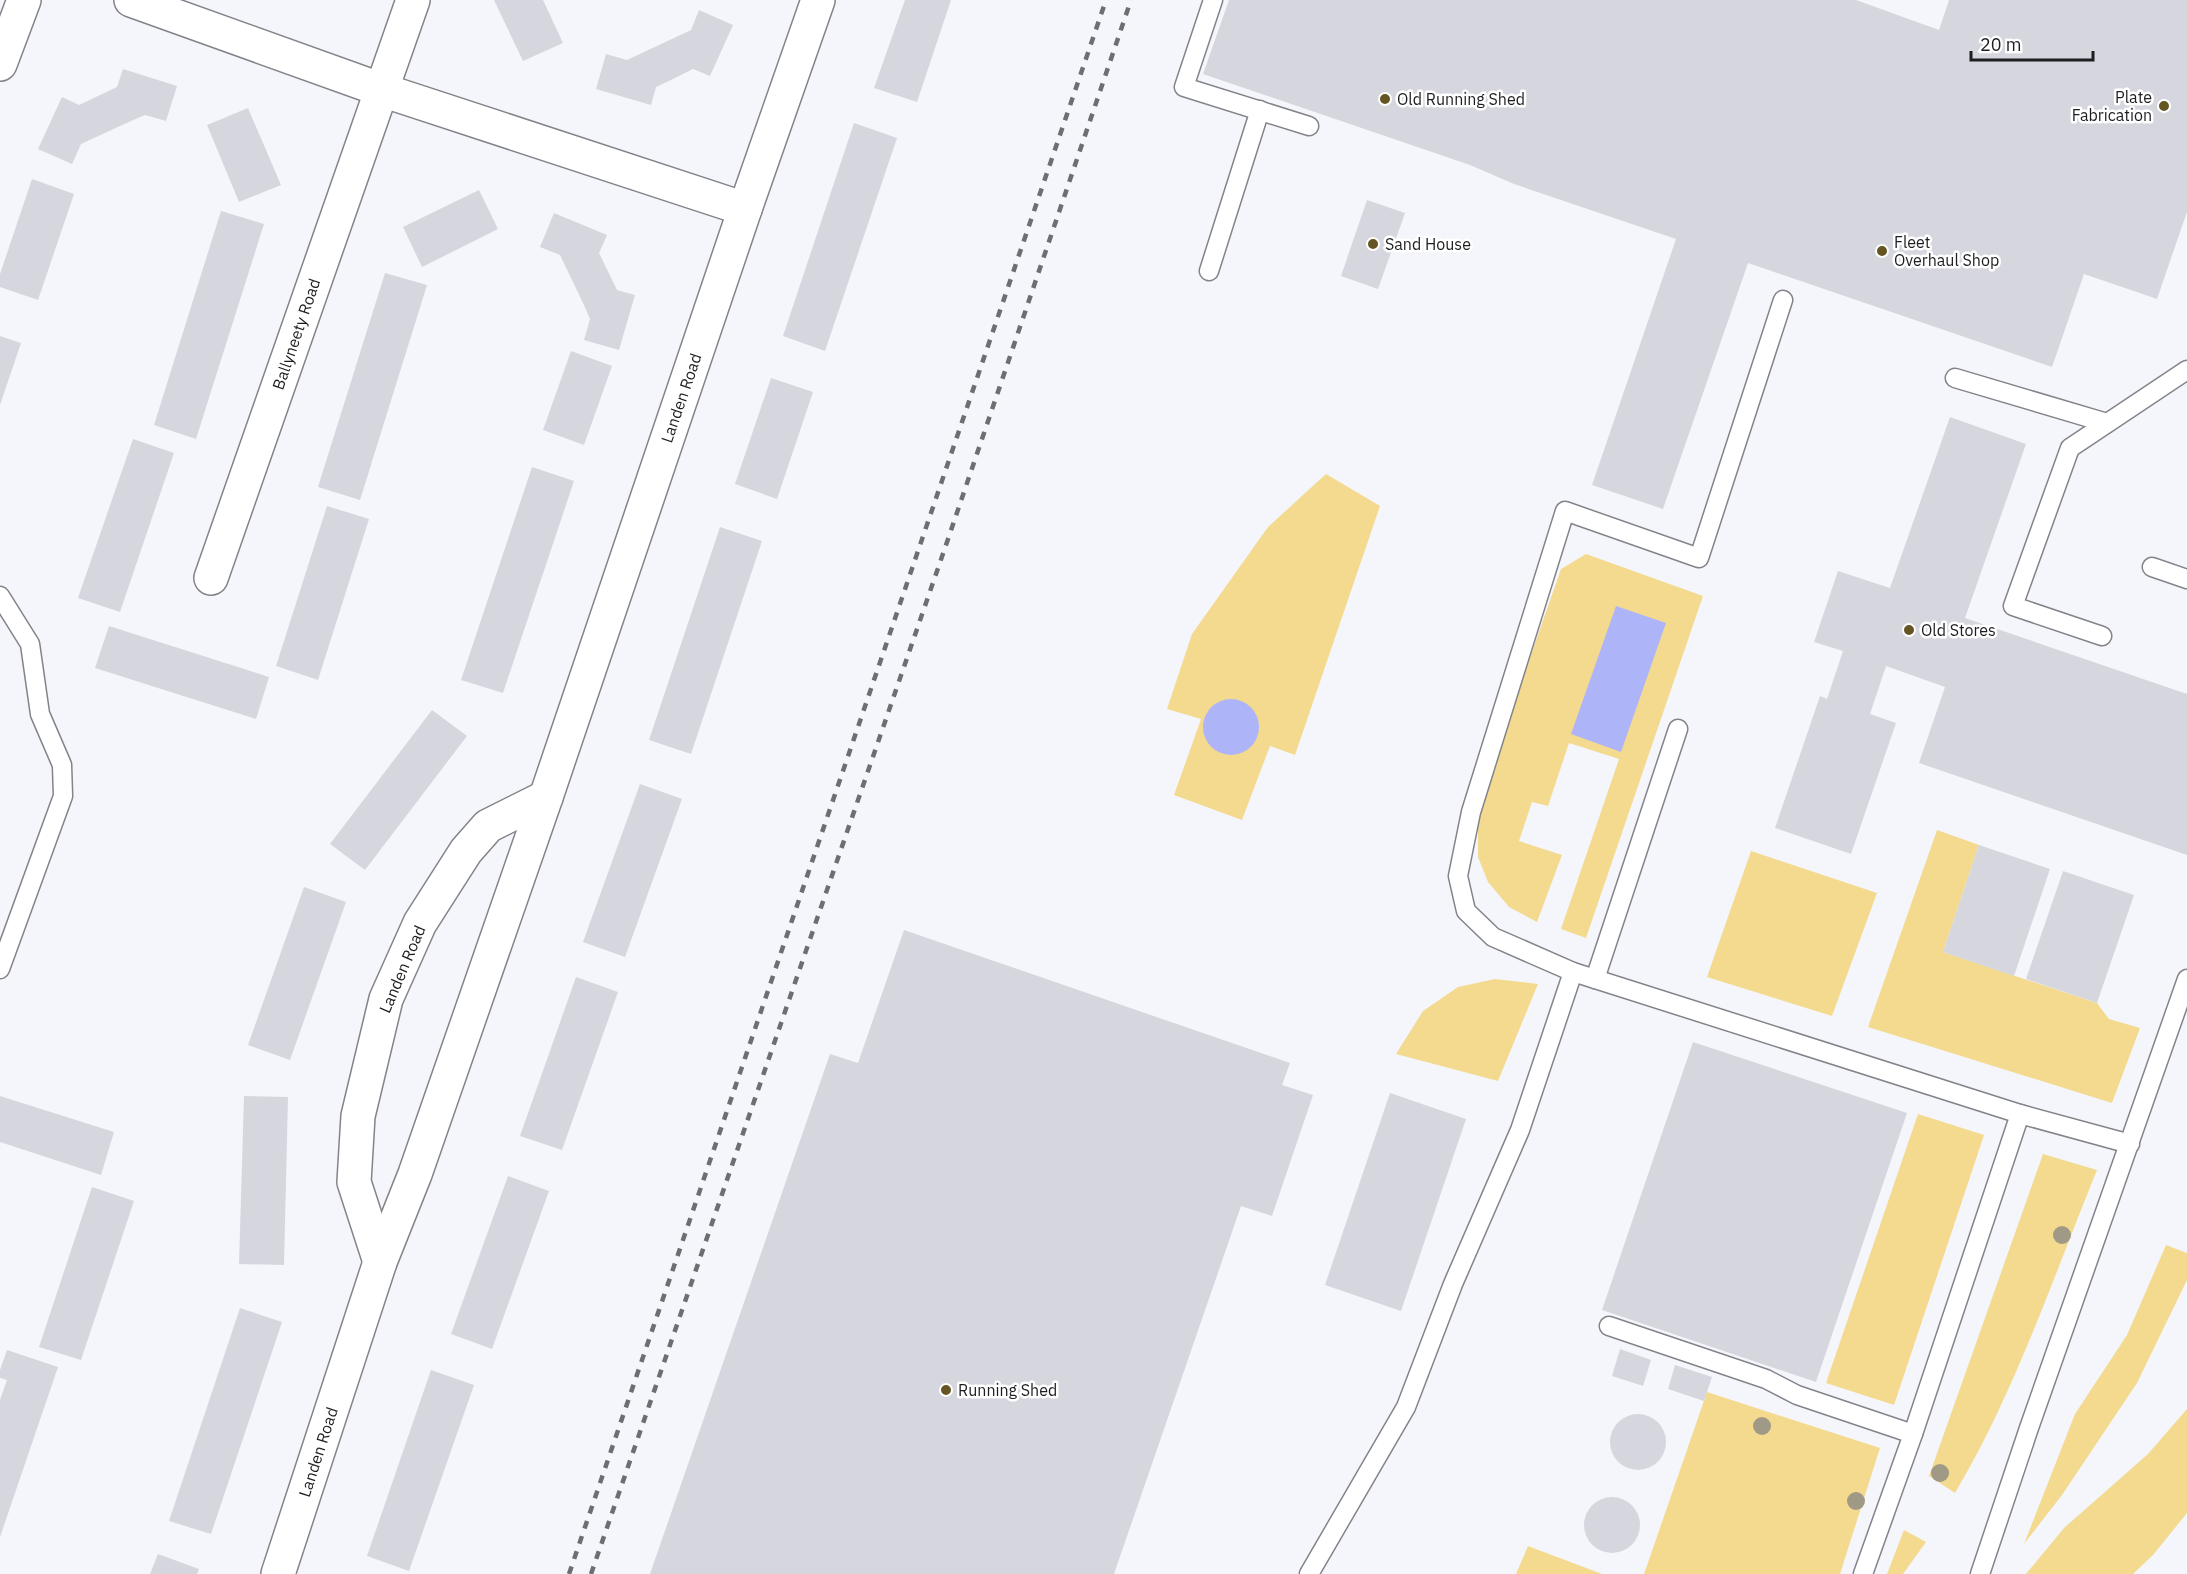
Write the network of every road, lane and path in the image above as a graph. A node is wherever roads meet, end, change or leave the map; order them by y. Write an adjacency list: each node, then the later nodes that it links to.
1 (24, 0): 6 (street)
2 (131, 0): 7 (street)
3 (413, 0): 7 (street, Ballyneety Road)
4 (819, 0): 10 (street, Landen Road)
5 (1213, 0): 8 (lane)
6 (0, 64)
7 (382, 90): 10 (street); 17 (street, Ballyneety Road)
8 (1260, 110): 9 (lane); 11 (lane)
9 (1309, 126)
10 (745, 209): 22 (street, Landen Road)
11 (1209, 271)
12 (1783, 300): 24 (lane)
13 (2187, 370): 15 (lane)
14 (1955, 378): 15 (lane)
15 (2107, 423): 20 (lane)
16 (2152, 567): 18 (lane)
17 (210, 578)
18 (2187, 579)
19 (0, 596): 23 (lane)
20 (2102, 636)
21 (1678, 729): 25 (lane)
22 (546, 798): 29 (street, Landen Road); 29 (street, Landen Road)
23 (0, 969)
24 (1573, 972): 25 (lane); 33 (lane)
25 (1595, 979): 27 (lane)
26 (2187, 979): 28 (lane)
27 (2020, 1114): 28 (lane); 31 (lane)
28 (2130, 1144): 35 (lane)
29 (380, 1262): 32 (street, Landen Road)
30 (1609, 1326): 31 (lane)
31 (1913, 1434): 34 (lane)
32 (278, 1574)
33 (1309, 1574)
34 (1863, 1574)
35 (1980, 1574)

